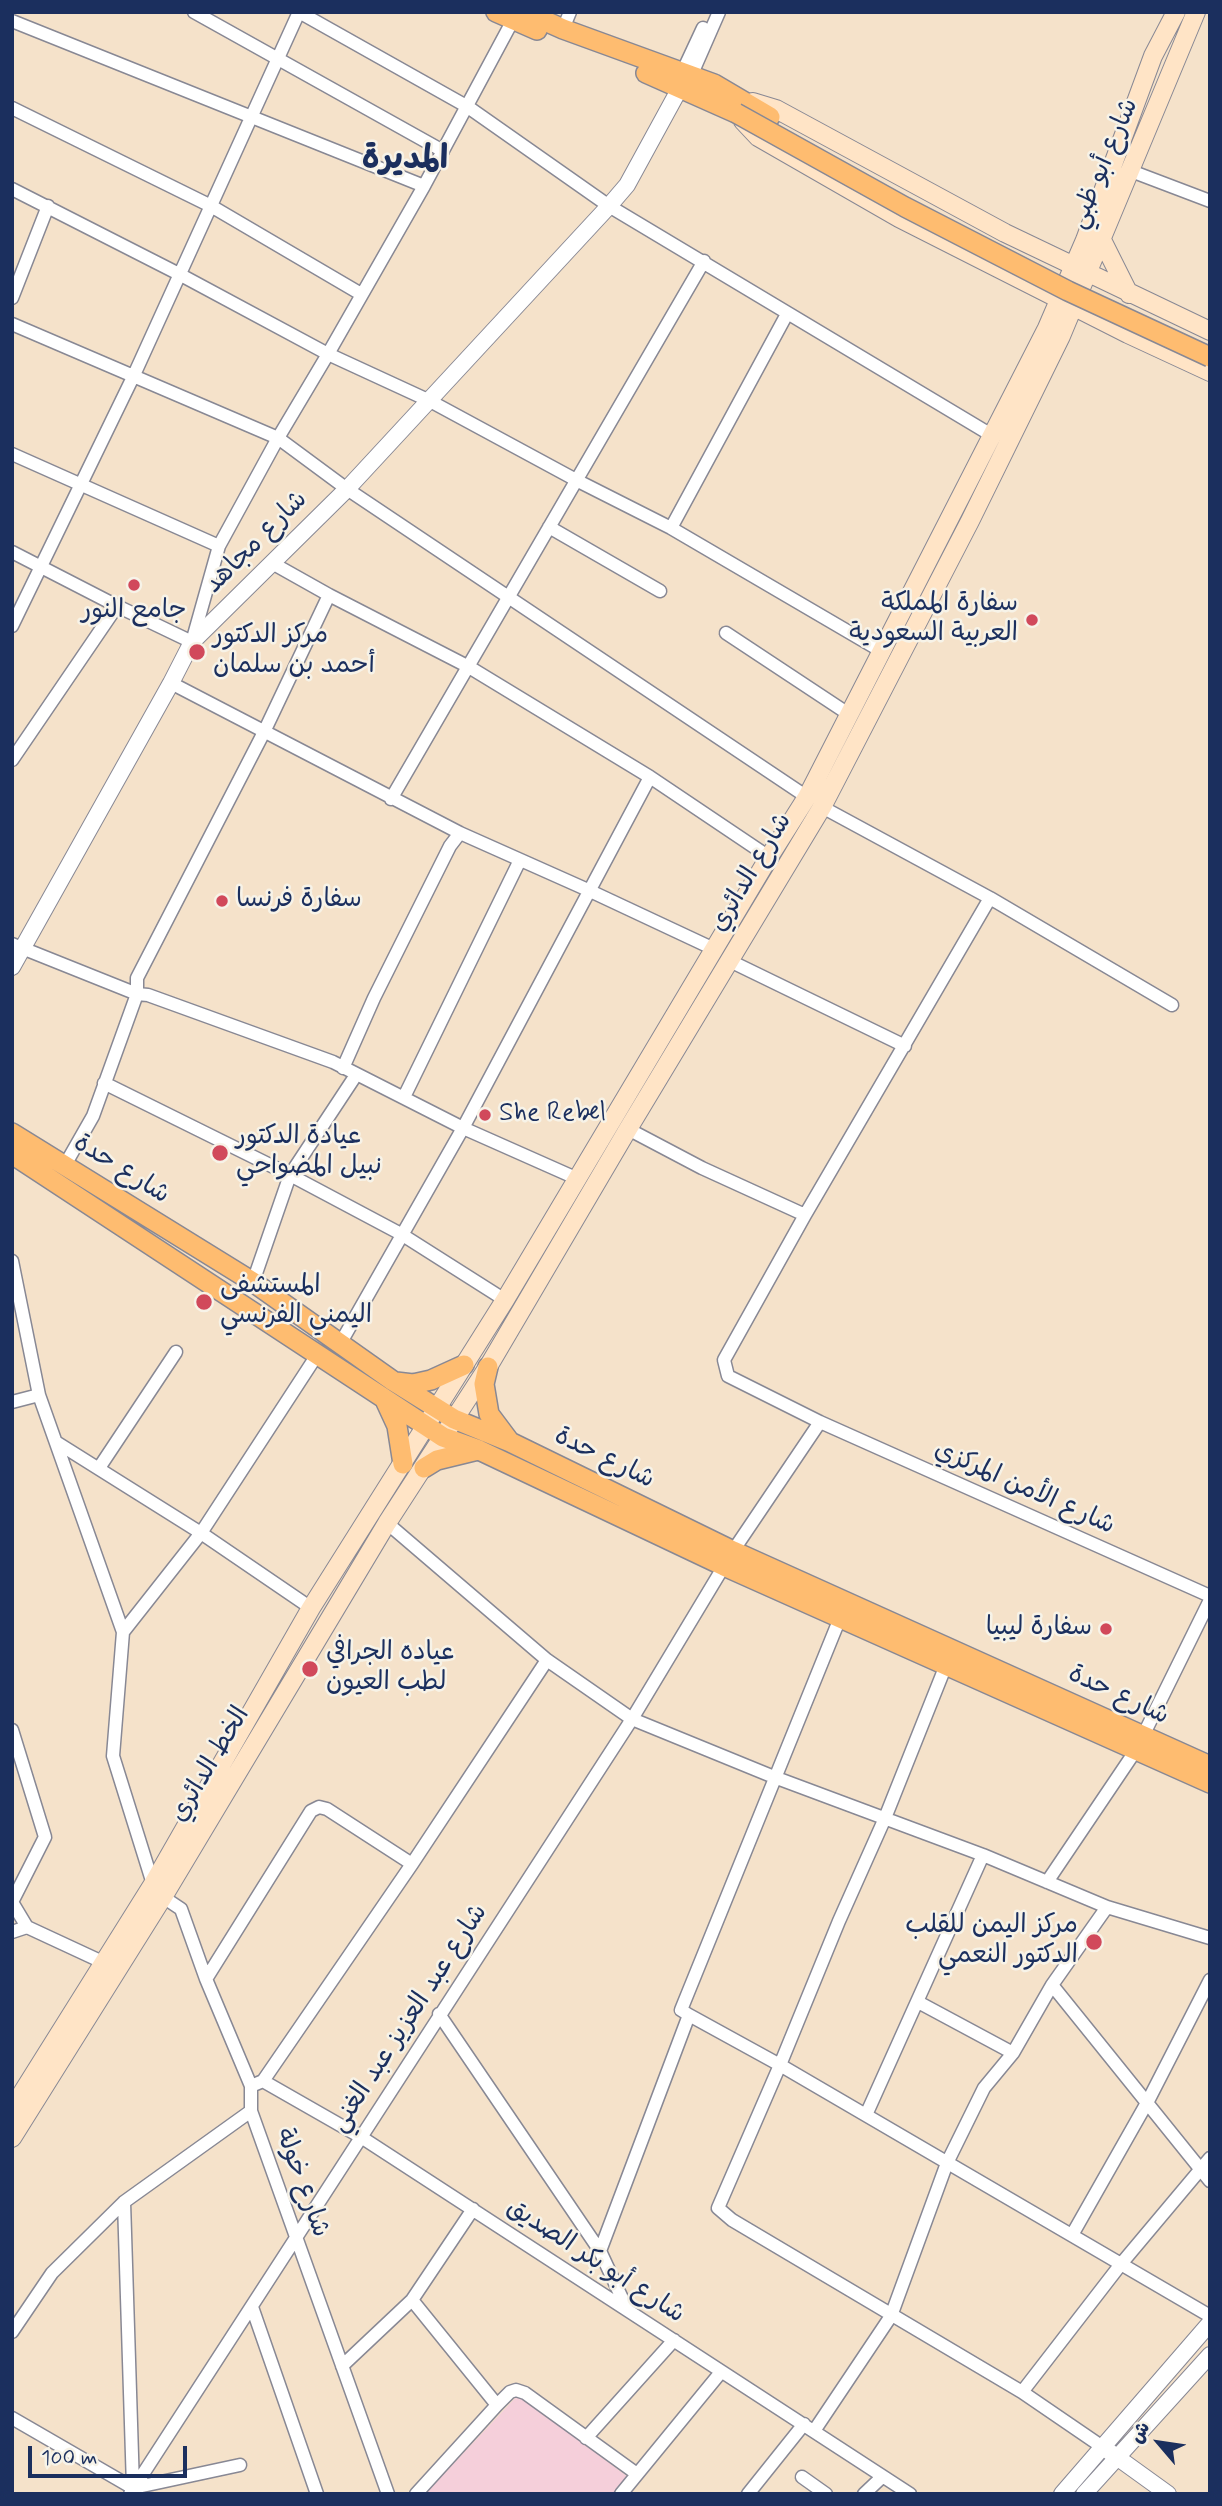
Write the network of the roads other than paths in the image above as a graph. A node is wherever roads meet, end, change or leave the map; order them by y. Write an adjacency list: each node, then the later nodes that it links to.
1 (194, 12): 12 (street)
2 (299, 12): 12 (street); 17 (street)
3 (710, 12): 15 (street)
4 (719, 12): 15 (street)
5 (1176, 12): 10 (main road)
6 (1196, 12): 11 (main road, شارع أبو ظبي)
7 (512, 15): 9 (main road); 15 (main road); 17 (street)
8 (15, 21): 19 (street)
9 (567, 21): 15 (main road)
10 (1167, 30): 11 (main road); 13 (main road)
11 (1185, 40): 14 (main road, شارع أبو ظبي)
12 (278, 59): 19 (street); 20 (street)
13 (1151, 66): 14 (main road); 29 (main road)
14 (1171, 73): 21 (main road, شارع أبو ظبي)
15 (681, 80): 16 (main road); 27 (street, شارع مجاهد)
16 (738, 106): 28 (main road); 32 (main road); 46 (main road); 48 (main road, bridge)
17 (468, 107): 20 (street); 27 (street)
18 (12, 108): 26 (street)
19 (253, 116): 22 (street); 26 (street)
20 (443, 151): 22 (street)
21 (1131, 171): 24 (street); 29 (main road, شارع أبو ظبي)
22 (424, 186): 36 (street)
23 (12, 189): 25 (street)
24 (1210, 201)
25 (48, 206): 34 (street); 37 (street)
26 (211, 206): 34 (street); 36 (street)
27 (609, 206): 31 (street); 51 (street, شارع مجاهد)
28 (1004, 233): 30 (main road); 32 (main road)
29 (1093, 240): 30 (main road); 33 (main road, شارع أبو ظبي); 38 (main road)
30 (1040, 251): 33 (main road)
31 (704, 261): 40 (street); 55 (street)
32 (989, 265): 35 (main road)
33 (1080, 270): 38 (main road); 39 (main road, شارع أبو ظبي)
34 (179, 274): 47 (street); 50 (street)
35 (1036, 288): 39 (main road); 44 (main road)
36 (361, 294): 47 (street)
37 (12, 298)
38 (1136, 298): 43 (main road); 45 (main road)
39 (1066, 303): 41 (main road); 44 (main road, شارع أبو ظبي)
40 (787, 314): 52 (street); 61 (street)
41 (1092, 316): 44 (main road); 45 (main road)
42 (12, 324): 50 (street)
43 (1210, 331)
44 (1054, 332): 52 (main road, شارع الدائري); 59 (main road, شارع الدائري)
45 (1128, 334): 49 (main road)
46 (1210, 344)
47 (328, 354): 51 (street); 53 (street)
48 (1210, 357)
49 (1210, 372)
50 (134, 375): 53 (street); 56 (street)
51 (430, 401): 55 (street); 57 (street, شارع مجاهد)
52 (993, 436): 58 (main road, شارع الدائري)
53 (278, 438): 57 (street); 64 (street)
54 (12, 454): 56 (street)
55 (578, 481): 60 (street); 61 (street)
56 (81, 484): 64 (street); 67 (street)
57 (347, 489): 66 (street, شارع مجاهد); 70 (street)
58 (955, 509): 59 (main road); 62 (main road, شارع الدائري)
59 (970, 522): 63 (main road, شارع الدائري)
60 (549, 527): 68 (street); 70 (street)
61 (671, 528): 75 (street)
62 (945, 528): 63 (main road); 75 (main road, شارع الدائري)
63 (961, 540): 83 (main road, شارع الدائري)
64 (219, 545): 74 (street)
65 (12, 552): 67 (street)
66 (272, 563): 69 (street); 74 (street, شارع مجاهد)
67 (41, 566): 71 (street); 72 (street)
68 (660, 592)
69 (329, 595): 76 (street); 79 (street)
70 (509, 598): 76 (street); 83 (street)
71 (117, 606): 74 (street); 80 (street)
72 (12, 626)
73 (726, 633): 78 (street)
74 (192, 642): 77 (street, شارع مجاهد)
75 (883, 652): 78 (main road, شارع الدائري)
76 (468, 667): 81 (street); 82 (street)
77 (171, 683): 79 (street); 89 (street, شارع مجاهد)
78 (850, 715): 83 (main road, شارع الدائري)
79 (264, 732): 82 (street); 93 (street)
80 (12, 760)
81 (650, 777): 85 (street); 87 (street)
82 (391, 799): 84 (street)
83 (815, 802): 85 (main road, شارع الدائري); 88 (street); 91 (main road, شارع الدائري)
84 (460, 833): 86 (street); 96 (street)
85 (769, 857): 90 (main road, شارع الدائري)
86 (520, 860): 87 (street); 99 (street)
87 (588, 890): 90 (street); 100 (street)
88 (990, 898): 94 (street); 95 (street, شارع الأمن المركزي)
89 (17, 946): 92 (street, شارع مجاهد); 93 (street)
90 (714, 949): 106 (main road, شارع الدائري)
91 (730, 961): 95 (street); 101 (main road, شارع الدائري)
92 (12, 967)
93 (136, 994): 96 (street); 98 (street)
94 (1172, 1005)
95 (905, 1046): 107 (street, شارع الأمن المركزي)
96 (343, 1068): 97 (street)
97 (356, 1075): 99 (street); 105 (street)
98 (104, 1083): 104 (street); 105 (street)
99 (404, 1097): 100 (street)
100 (463, 1128): 106 (street); 108 (street)
101 (628, 1129): 107 (street); 117 (main road, شارع الدائري)
102 (12, 1133): 104 (main road, شارع حدة)
103 (12, 1154): 115 (main road, شارع حدة)
104 (65, 1166): 110 (main road, شارع حدة)
105 (290, 1175): 108 (street); 110 (street)
106 (578, 1179): 111 (main road, شارع الدائري)
107 (805, 1215): 122 (street, شارع الأمن المركزي)
108 (401, 1234): 111 (street); 113 (street)
109 (12, 1261): 112 (street)
110 (253, 1282): 113 (main road, شارع حدة)
111 (505, 1300): 116 (main road, شارع الدائري)
112 (18, 1312): 119 (street)
113 (340, 1344): 118 (main road, شارع حدة)
114 (176, 1352): 128 (street)
115 (317, 1355): 118 (main road, شارع حدة); 131 (street)
116 (464, 1365): 118 (main road); 121 (main road, شارع الدائري)
117 (488, 1367): 121 (main road, شارع الدائري); 125 (main road)
118 (389, 1390): 121 (main road, شارع حدة); 123 (main road, شارع حدة); 127 (main road)
119 (39, 1395): 120 (street); 124 (street)
120 (12, 1402)
121 (446, 1414): 123 (main road, الخط الدائري); 125 (main road, شارع حدة)
122 (820, 1422): 132 (street, شارع عبد العزيز عبد الغني); 133 (street, شارع الأمن المركزي)
123 (434, 1432): 126 (main road, شارع حدة); 127 (main road, الخط الدائري); 129 (main road, الخط الدائري)
124 (56, 1442): 128 (street); 136 (street)
125 (510, 1442): 132 (main road, شارع حدة)
126 (479, 1450): 129 (main road); 132 (main road, شارع حدة)
127 (402, 1464): 134 (main road, الخط الدائري)
128 (99, 1468): 131 (street)
129 (424, 1468): 130 (main road, الخط الدائري)
130 (387, 1523): 137 (street); 149 (main road, الخط الدائري)
131 (201, 1534): 134 (street); 136 (street)
132 (729, 1559): 135 (main road, شارع حدة); 139 (street, شارع عبد العزيز عبد الغني); 141 (main road, شارع حدة)
133 (1210, 1598): 141 (street)
134 (311, 1608): 149 (main road, الخط الدائري)
135 (841, 1618): 138 (main road, شارع حدة); 143 (street)
136 (123, 1632): 149 (street)
137 (547, 1660): 139 (street); 147 (street)
138 (946, 1665): 141 (main road, شارع حدة); 145 (street)
139 (632, 1719): 143 (street); 159 (street, شارع عبد العزيز عبد الغني)
140 (12, 1730): 151 (street)
141 (1139, 1744): 142 (main road, شارع حدة); 144 (main road, شارع حدة); 148 (street)
142 (1210, 1766)
143 (774, 1776): 145 (street); 160 (street)
144 (1210, 1783)
145 (885, 1818): 146 (street); 162 (street)
146 (983, 1855): 148 (street); 158 (street)
147 (412, 1864): 155 (street); 163 (street)
148 (1047, 1882): 150 (street)
149 (158, 1891): 154 (main road, الخط الدائري); 155 (street, شارع خولة)
150 (1107, 1907): 153 (street); 157 (street)
151 (27, 1927): 152 (street); 154 (street)
152 (12, 1932)
153 (1210, 1938)
154 (110, 1966): 165 (main road, الخط الدائري); 169 (main road, الخط الدائري)
155 (206, 1979): 163 (street, شارع خولة)
156 (1210, 1980): 164 (street)
157 (1052, 1985): 161 (street); 164 (street)
158 (918, 2002): 161 (street); 167 (street)
159 (439, 2014): 168 (street, شارع عبد العزيز عبد الغني); 178 (street)
160 (689, 2015): 162 (street); 178 (street)
161 (1013, 2053): 171 (street)
162 (780, 2065): 167 (street); 183 (street)
163 (257, 2084): 166 (street, شارع خولة); 168 (street, شارع أبو بكر الصديق)
164 (1148, 2101): 172 (street); 176 (street)
165 (12, 2109)
166 (251, 2111): 174 (street); 177 (street, شارع خولة)
167 (866, 2116): 171 (street)
168 (361, 2137): 175 (street, شارع أبو بكر الصديق); 177 (street, شارع عبد العزيز عبد الغني)
169 (12, 2138)
170 (1210, 2158): 172 (street)
171 (947, 2163): 176 (street); 183 (street)
172 (1200, 2168): 173 (street); 179 (street)
173 (1210, 2181)
174 (124, 2202): 186 (street); 202 (street)
175 (473, 2210): 180 (street); 182 (street, شارع أبو بكر الصديق)
176 (1072, 2235): 179 (street)
177 (297, 2239): 181 (street, شارع عبد العزيز عبد الغني); 189 (street, شارع خولة)
178 (600, 2250): 182 (street)
179 (1121, 2264): 184 (street); 191 (street)
180 (412, 2300): 189 (street); 192 (street)
181 (252, 2307): 202 (street, شارع عبد العزيز عبد الغني); 203 (street)
182 (627, 2309): 187 (street, شارع أبو بكر الصديق)
183 (891, 2316): 191 (street); 194 (street)
184 (1210, 2316)
185 (1210, 2323): 196 (street)
186 (12, 2332)
187 (674, 2340): 190 (street, شارع أبو بكر الصديق); 195 (street)
188 (1210, 2355): 197 (street)
189 (342, 2366): 204 (street, شارع خولة)
190 (721, 2372): 194 (street, شارع أبو بكر الصديق); 199 (street)
191 (1022, 2392): 196 (street)
192 (497, 2405): 195 (street); 205 (street)
193 (12, 2418): 202 (street)
194 (809, 2427): 201 (street, شارع أبو بكر الصديق); 207 (street)
195 (586, 2438): 199 (street)
196 (1101, 2446): 197 (street); 211 (street)
197 (1116, 2456): 212 (street); 213 (street)
198 (240, 2465): 202 (street)
199 (637, 2474): 206 (street)
200 (802, 2477): 208 (street)
201 (882, 2477): 209 (street); 210 (street, شارع أبو بكر الصديق)
202 (132, 2491)
203 (317, 2494)
204 (388, 2494)
205 (415, 2494)
206 (621, 2494)
207 (748, 2494)
208 (826, 2494)
209 (864, 2494)
210 (910, 2494)
211 (1062, 2494)
212 (1084, 2494)
213 (1168, 2494)

